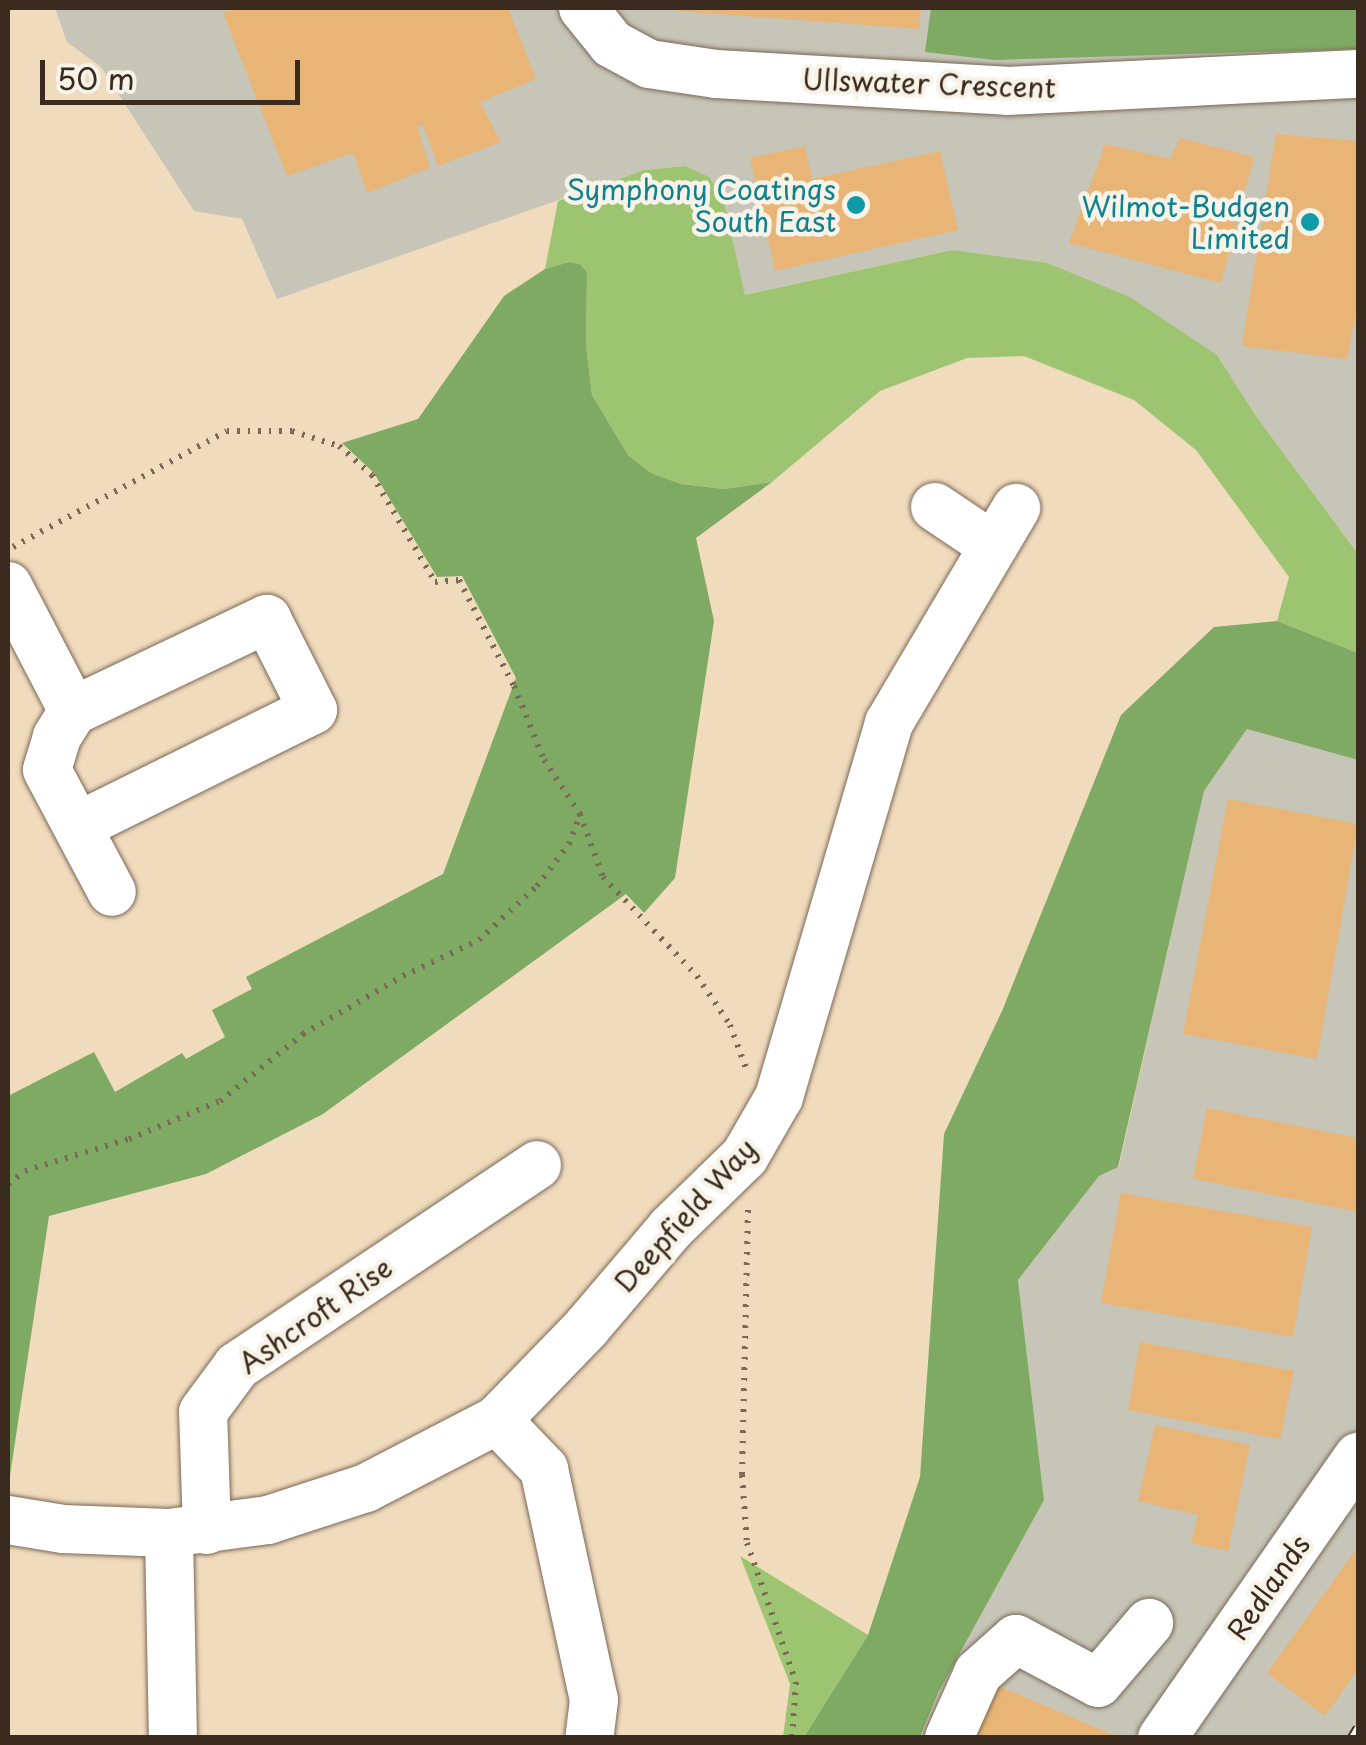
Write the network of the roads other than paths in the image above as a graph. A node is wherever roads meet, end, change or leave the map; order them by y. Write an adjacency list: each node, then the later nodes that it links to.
1 (584, 8): 2 (street, Ullswater Crescent)
2 (1358, 74)
3 (935, 507): 9 (street, Deepfield Way)
4 (8, 586): 5 (street)
5 (73, 711): 6 (street); 6 (street)
6 (78, 826): 7 (street)
7 (112, 892)
8 (538, 1165): 12 (street, Ashcroft Rise)
9 (497, 1420): 12 (street, Deepfield Way); 16 (street)
10 (1358, 1457): 14 (street, Redlands)
11 (8, 1520): 12 (street, Deepfield Way)
12 (188, 1531): 15 (street, Ashcroft Rise)
13 (1149, 1624): 17 (street)
14 (1169, 1727)
15 (173, 1738)
16 (589, 1738)
17 (949, 1738)

